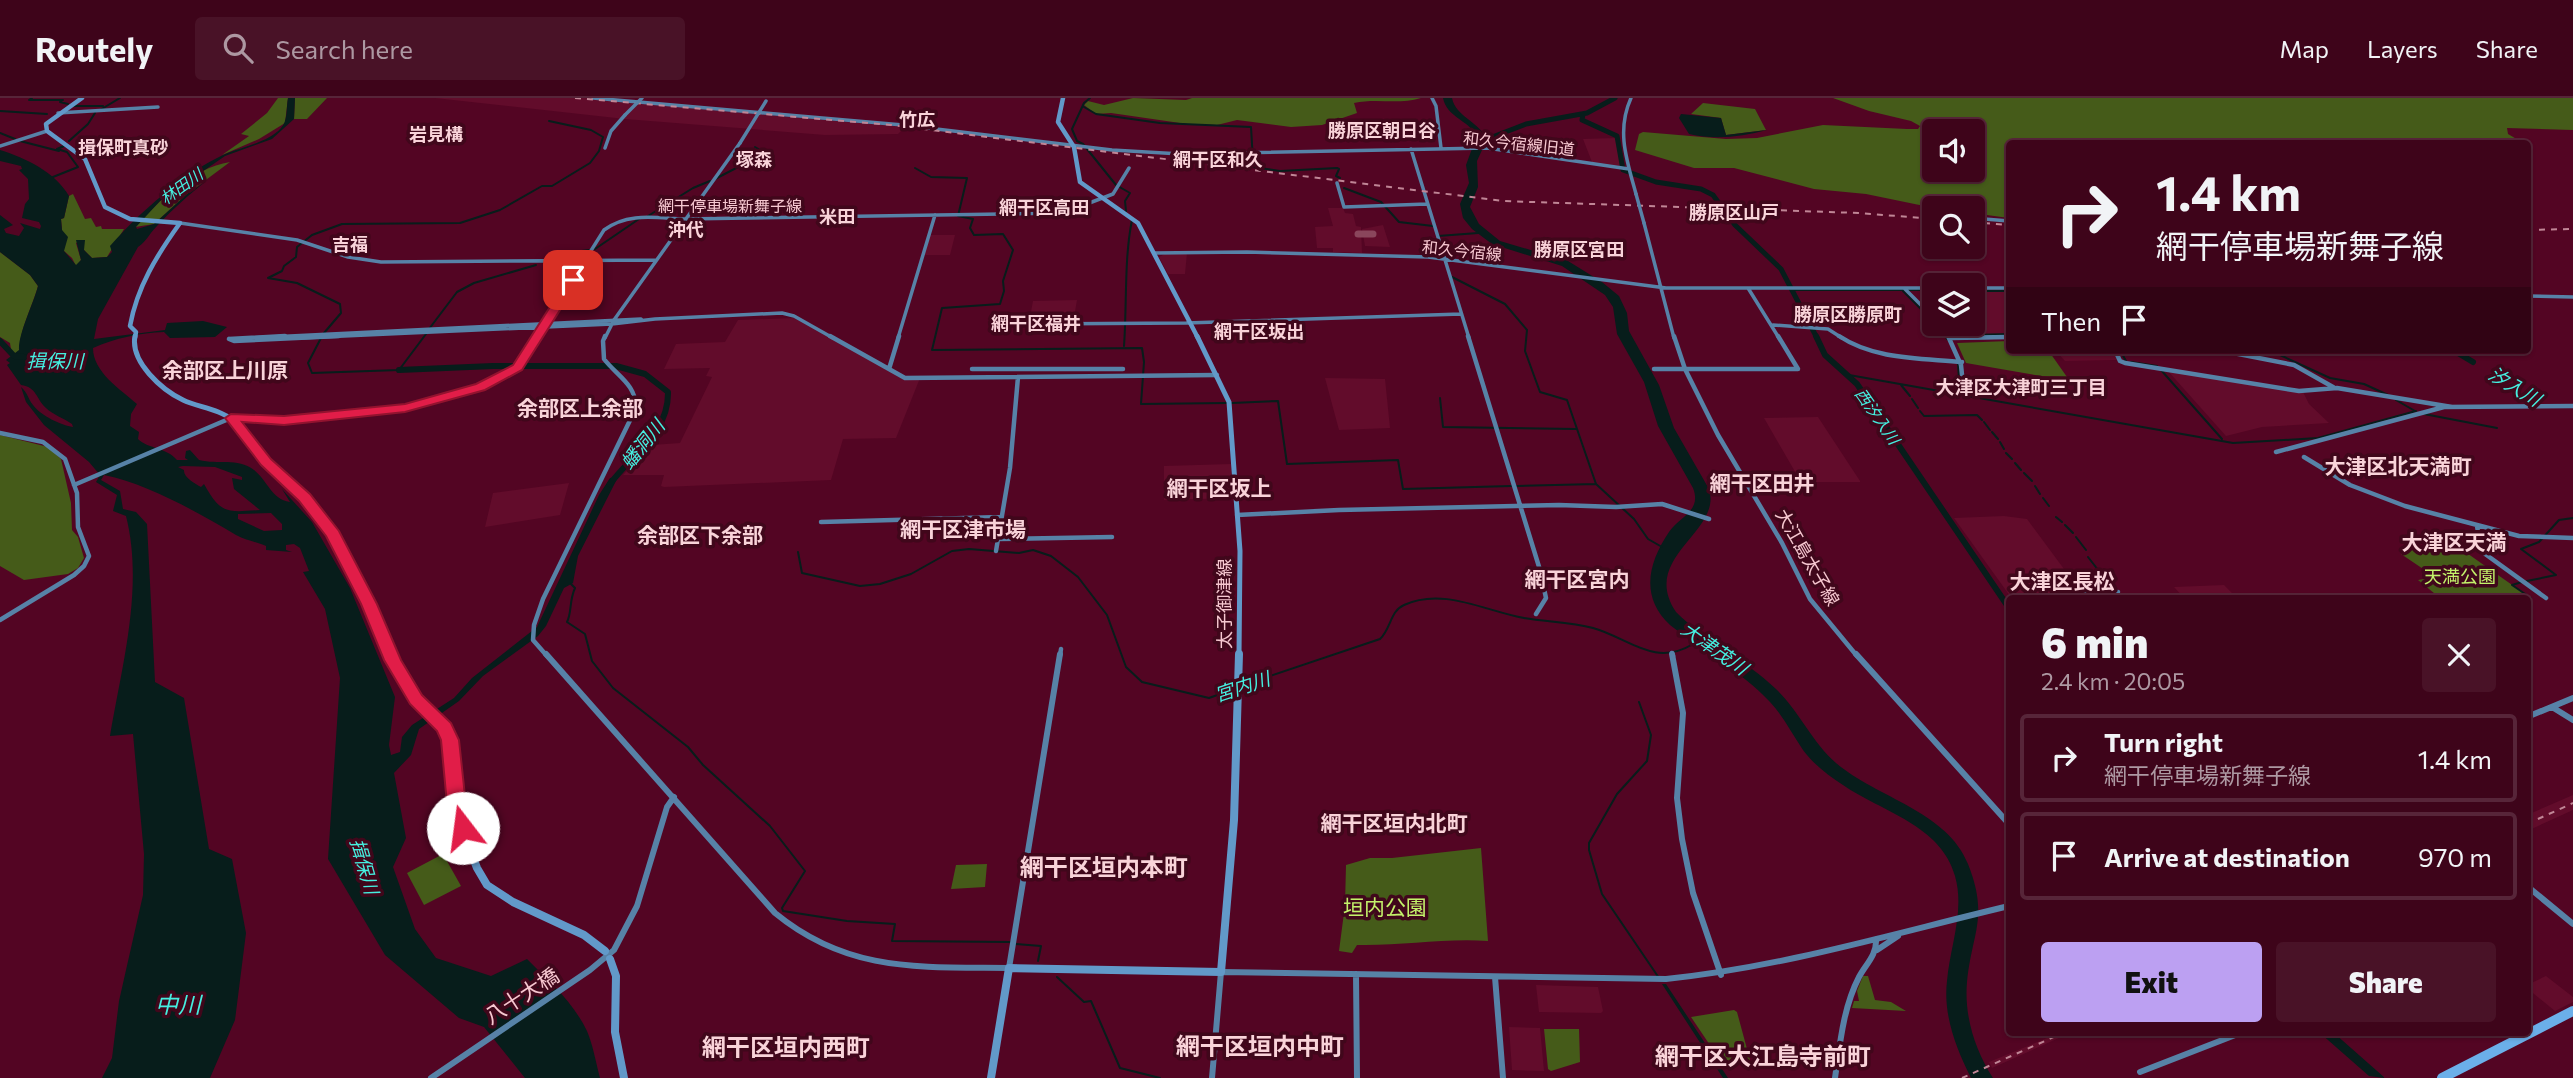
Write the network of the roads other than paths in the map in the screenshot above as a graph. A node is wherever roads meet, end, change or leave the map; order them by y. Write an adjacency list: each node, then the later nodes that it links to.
1 (82, 98): 9 (main road)
2 (593, 98): 11 (street, 和久今宿線旧道)
3 (642, 98): 13 (street, bridge)
4 (1063, 98): 11 (main road, 太子御津線)
5 (1432, 98): 14 (street)
6 (1631, 98): 17 (street, 大江島太子線)
7 (767, 99): 22 (street, bridge)
8 (158, 107): 9 (street)
9 (58, 113): 10 (main road)
10 (47, 131): 12 (street); 25 (main road)
11 (1073, 145): 15 (street, 和久今宿線旧道); 19 (main road, 太子御津線)
12 (0, 146)
13 (605, 148)
14 (1441, 148): 15 (street, 和久今宿線旧道); 17 (street, 和久今宿線旧道)
15 (1411, 149): 20 (street)
16 (1129, 168): 19 (street, 網干停車場新舞子線)
17 (1627, 170): 30 (street, 大江島太子線, bridge)
18 (1338, 183): 20 (street)
19 (1104, 198): 21 (street, 網干停車場新舞子線); 26 (main road, 太子御津線)
20 (1427, 204): 27 (street)
21 (935, 215): 22 (street, 網干停車場新舞子線); 54 (street)
22 (686, 219): 28 (street); 29 (street, 網干停車場新舞子線)
23 (1985, 219): 24 (street)
24 (2006, 221)
25 (179, 223): 29 (street); 65 (main road)
26 (1154, 253): 27 (street, 和久今宿線); 42 (main road, 太子御津線)
27 (1446, 259): 30 (street, 和久今宿線); 39 (street)
28 (656, 260): 29 (street); 41 (street)
29 (585, 261): 44 (street, 網干停車場新舞子線)
30 (1661, 288): 31 (street, 和久今宿線); 58 (street, 大江島太子線)
31 (1748, 288): 32 (street, 和久今宿線); 45 (street)
32 (1903, 288): 33 (street, 和久今宿線); 38 (street)
33 (1922, 288)
34 (1985, 288): 35 (street)
35 (2006, 288)
36 (2531, 296): 37 (street)
37 (2573, 297)
38 (1922, 306)
39 (1461, 314): 42 (street); 70 (street)
40 (664, 318): 41 (street); 54 (street)
41 (613, 322): 44 (street); 91 (street)
42 (1190, 322): 43 (street); 59 (main road, 太子御津線)
43 (1026, 324)
44 (544, 325): 44 (street); 65 (street, 網干停車場新舞子線)
45 (1773, 325): 46 (street); 58 (street)
46 (1807, 327): 47 (street)
47 (1815, 327): 53 (street)
48 (1949, 336): 50 (street)
49 (2006, 338): 50 (street)
50 (1952, 340): 53 (street)
51 (2117, 354): 61 (street)
52 (2240, 354): 61 (street)
53 (1962, 362): 62 (street)
54 (889, 369): 60 (street)
55 (972, 369): 56 (street)
56 (1123, 369)
57 (1654, 369): 58 (street)
58 (1685, 369): 92 (street, 大江島太子線)
59 (1217, 375): 60 (street); 71 (main road, 太子御津線)
60 (1018, 377): 72 (street)
61 (2333, 387): 64 (street)
62 (1964, 394)
63 (2573, 406): 64 (street)
64 (2452, 407): 67 (street)
65 (229, 419): 69 (street, 網干停車場新舞子線); 110 (main road)
66 (0, 433): 69 (street)
67 (2276, 452)
68 (2304, 457): 75 (street)
69 (77, 484): 84 (street)
70 (1522, 506): 71 (street); 73 (street); 83 (street)
71 (1237, 516): 100 (main road, 太子御津線)
72 (1001, 517): 74 (street); 78 (street)
73 (1709, 519)
74 (821, 522)
75 (2477, 526): 77 (street); 82 (street)
76 (1112, 537): 78 (street)
77 (2573, 538)
78 (997, 539): 79 (street)
79 (996, 551)
80 (2118, 592): 81 (street)
81 (2066, 595)
82 (2546, 598)
83 (1536, 614)
84 (0, 620)
85 (1061, 649): 99 (street)
86 (1672, 653): 102 (street)
87 (2573, 698): 88 (street)
88 (2553, 707): 89 (street); 90 (street)
89 (2531, 715)
90 (2573, 720)
91 (674, 797): 99 (street); 109 (street, 八十大橋)
92 (2006, 821)
93 (2531, 889): 95 (street)
94 (2006, 907): 96 (street)
95 (2573, 924)
96 (1907, 932): 97 (street); 98 (street)
97 (1876, 939): 98 (street); 102 (street)
98 (1877, 950): 115 (street)
99 (1009, 968): 100 (main road); 111 (main road)
100 (1221, 972): 101 (street); 112 (street)
101 (1356, 974): 103 (street); 113 (street)
102 (1721, 975): 103 (street)
103 (1495, 977): 114 (street)
104 (2573, 1011): 105 (highway)
105 (2531, 1032)
106 (2234, 1036): 108 (street)
107 (2524, 1036): 116 (highway)
108 (2140, 1072)
109 (431, 1078)
110 (624, 1078)
111 (991, 1078)
112 (1212, 1078)
113 (1357, 1078)
114 (1503, 1078)
115 (1835, 1078)
116 (2442, 1078)

